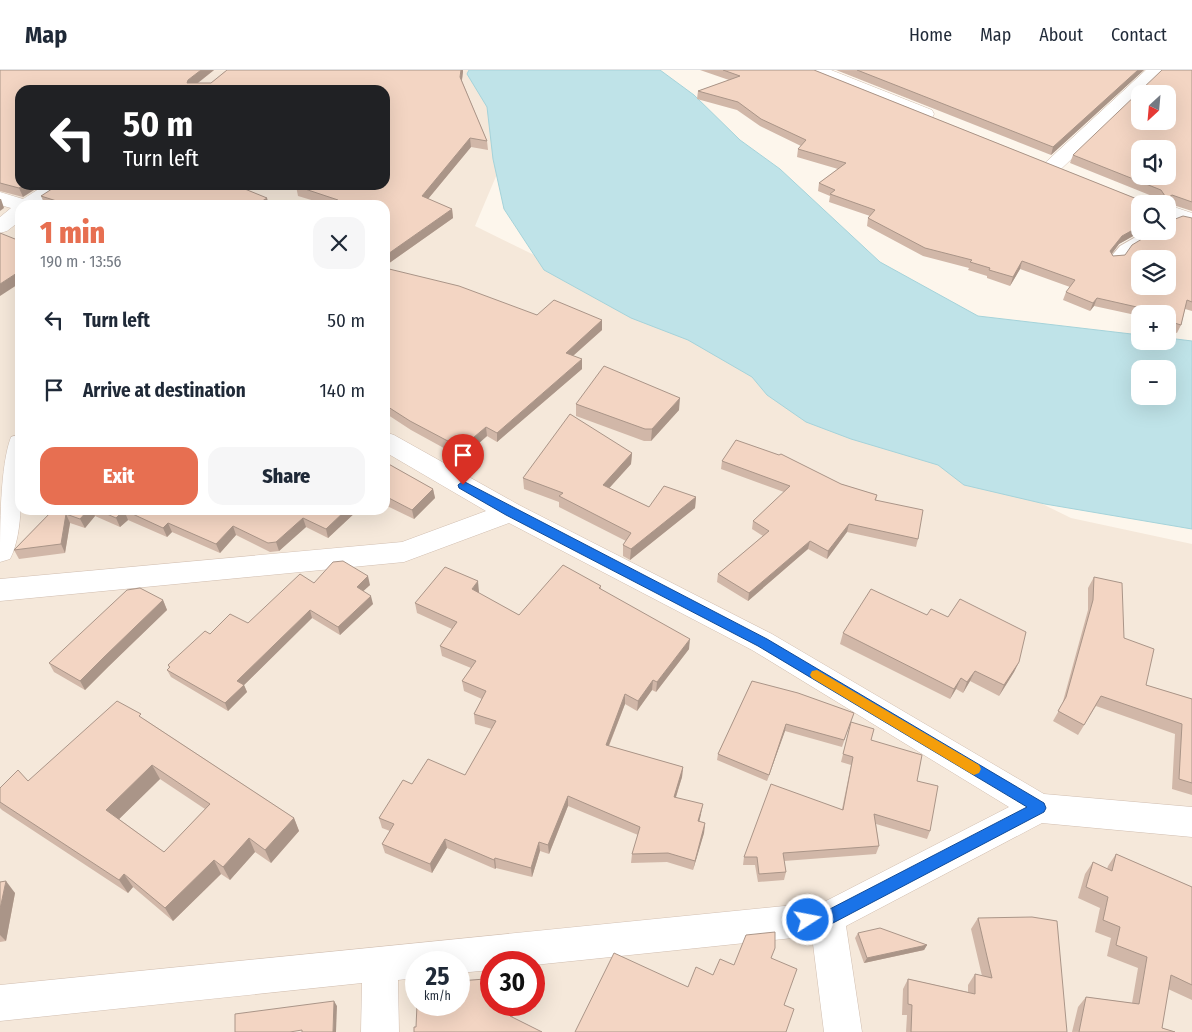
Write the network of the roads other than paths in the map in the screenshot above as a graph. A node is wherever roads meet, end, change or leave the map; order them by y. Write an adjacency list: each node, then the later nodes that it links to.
1 (815, 70): 3 (street)
2 (1156, 70): 5 (street)
3 (943, 122)
4 (1035, 159): 5 (street)
5 (1053, 166): 6 (street)
6 (1072, 173)
7 (52, 190): 9 (street)
8 (0, 198): 10 (street)
9 (38, 200)
10 (15, 213)
11 (1140, 240): 12 (lane)
12 (1115, 259)
13 (390, 443): 15 (street)
14 (15, 470): 16 (street)
15 (510, 512): 17 (street); 18 (street)
16 (0, 552)
17 (0, 590)
18 (1039, 808): 19 (street); 20 (street)
19 (1192, 822)
20 (828, 918): 21 (street); 24 (street)
21 (380, 964): 22 (street); 23 (street)
22 (0, 1003)
23 (380, 1032)
24 (843, 1032)

